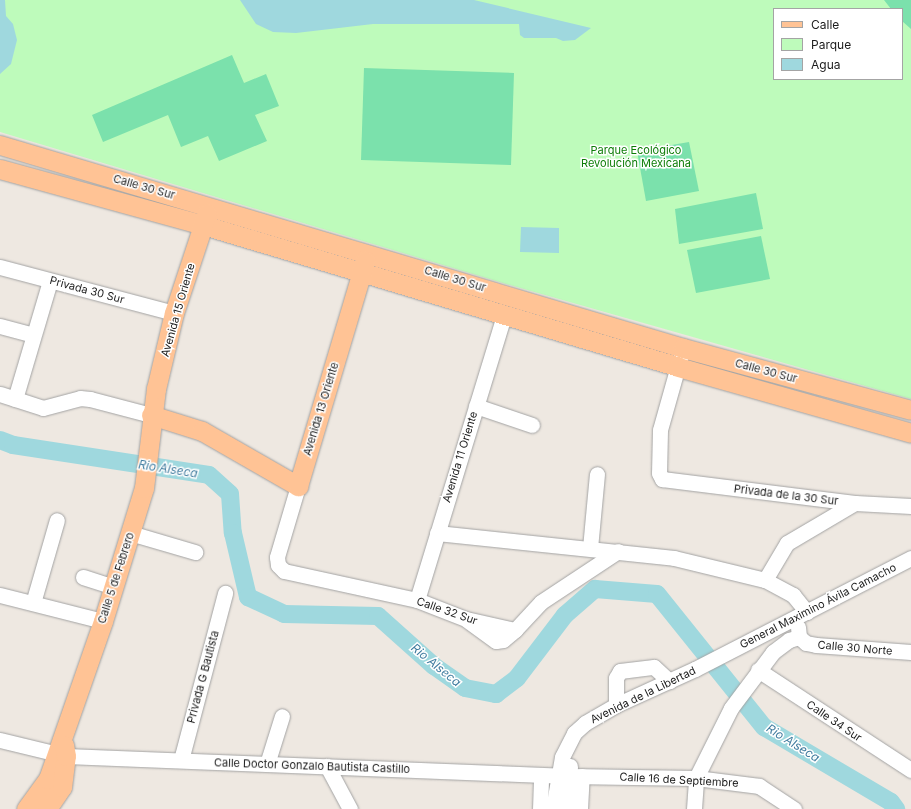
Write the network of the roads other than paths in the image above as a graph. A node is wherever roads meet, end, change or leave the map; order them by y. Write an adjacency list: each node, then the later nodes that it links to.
1 (0, 145): 3 (main road, Calle 30 Sur)
2 (0, 168): 4 (main road, Calle 30 Sur)
3 (209, 206): 4 (main road, Avenida 15 Oriente); 5 (main road, Calle 30 Sur)
4 (203, 225): 7 (main road, Calle 30 Sur); 9 (main road, Avenida 15 Oriente)
5 (367, 253): 7 (main road, Avenida 13 Oriente); 13 (main road, Calle 30 Sur)
6 (0, 267): 8 (street, Privada 30 Sur)
7 (362, 272): 10 (main road, Calle 30 Sur); 23 (main road, Avenida 13 Oriente)
8 (50, 281): 9 (street, Privada 30 Sur); 12 (street)
9 (174, 313): 19 (main road, Avenida 15 Oriente)
10 (504, 315): 14 (main road, Calle 30 Sur); 17 (street, Avenida 11 Oriente)
11 (0, 326): 12 (street)
12 (34, 335): 16 (street)
13 (683, 348): 14 (street); 18 (main road, Calle 30 Sur)
14 (678, 367): 21 (main road, Calle 30 Sur); 24 (street, Privada de la 30 Sur)
15 (0, 394): 16 (street)
16 (15, 399): 19 (street)
17 (476, 406): 20 (street); 28 (street, Avenida 11 Oriente)
18 (911, 410)
19 (151, 415): 23 (main road); 27 (main road, Calle 5 de Febrero)
20 (532, 425)
21 (911, 433)
22 (597, 474): 29 (street)
23 (298, 486): 33 (street, Avenida 13 Oriente)
24 (855, 503): 25 (street, Privada de la 30 Sur); 35 (street)
25 (911, 506)
26 (57, 520): 40 (street)
27 (130, 533): 31 (street); 36 (main road, Calle 5 de Febrero)
28 (437, 533): 29 (street); 39 (street, Avenida 11 Oriente)
29 (590, 548): 30 (street)
30 (618, 551): 35 (street); 39 (street, Calle 32 Sur)
31 (195, 552)
32 (911, 558): 41 (street, General Maximino Ávila Camacho)
33 (278, 565): 39 (street, Calle 32 Sur)
34 (82, 577): 36 (street)
35 (766, 580): 41 (street)
36 (114, 587): 42 (main road, Calle 5 de Febrero)
37 (226, 593): 54 (street, Privada G Bautista)
38 (0, 595): 40 (street)
39 (417, 600)
40 (33, 603): 42 (street)
41 (804, 613): 43 (street, General Maximino Ávila Camacho); 44 (street)
42 (103, 621): 53 (main road, Calle 5 de Febrero)
43 (765, 633): 45 (street); 47 (street, General Maximino Ávila Camacho)
44 (799, 637): 45 (street); 46 (street, Calle 30 Norte)
45 (773, 652): 48 (street)
46 (911, 652)
47 (725, 654): 49 (street, Avenida de la Libertad)
48 (755, 674): 57 (street, Calle 34 Sur); 60 (street)
49 (669, 681): 50 (street, Avenida de la Libertad); 50 (street)
50 (616, 705): 59 (street, Avenida de la Libertad)
51 (282, 716): 55 (street)
52 (0, 740): 53 (street, Calle Doctor Gonzalo Bautista Castillo)
53 (62, 749): 54 (street, Calle Doctor Gonzalo Bautista Castillo); 62 (main road); 63 (main road)
54 (181, 760): 55 (street, Calle Doctor Gonzalo Bautista Castillo)
55 (267, 764): 56 (street, Calle Doctor Gonzalo Bautista Castillo)
56 (327, 766): 58 (street, Calle Doctor Gonzalo Bautista Castillo); 64 (street)
57 (911, 770)
58 (542, 775): 59 (street, Calle Doctor Gonzalo Bautista Castillo); 65 (street)
59 (569, 776): 60 (street, Calle 16 de Septiembre); 66 (street, Avenida de la Libertad); 67 (street, Avenida de la Libertad); 68 (street)
60 (696, 778): 61 (street, Calle 16 de Septiembre); 69 (street)
61 (788, 806)
62 (26, 809)
63 (47, 809)
64 (350, 809)
65 (540, 809)
66 (553, 809)
67 (566, 809)
68 (580, 809)
69 (694, 809)

